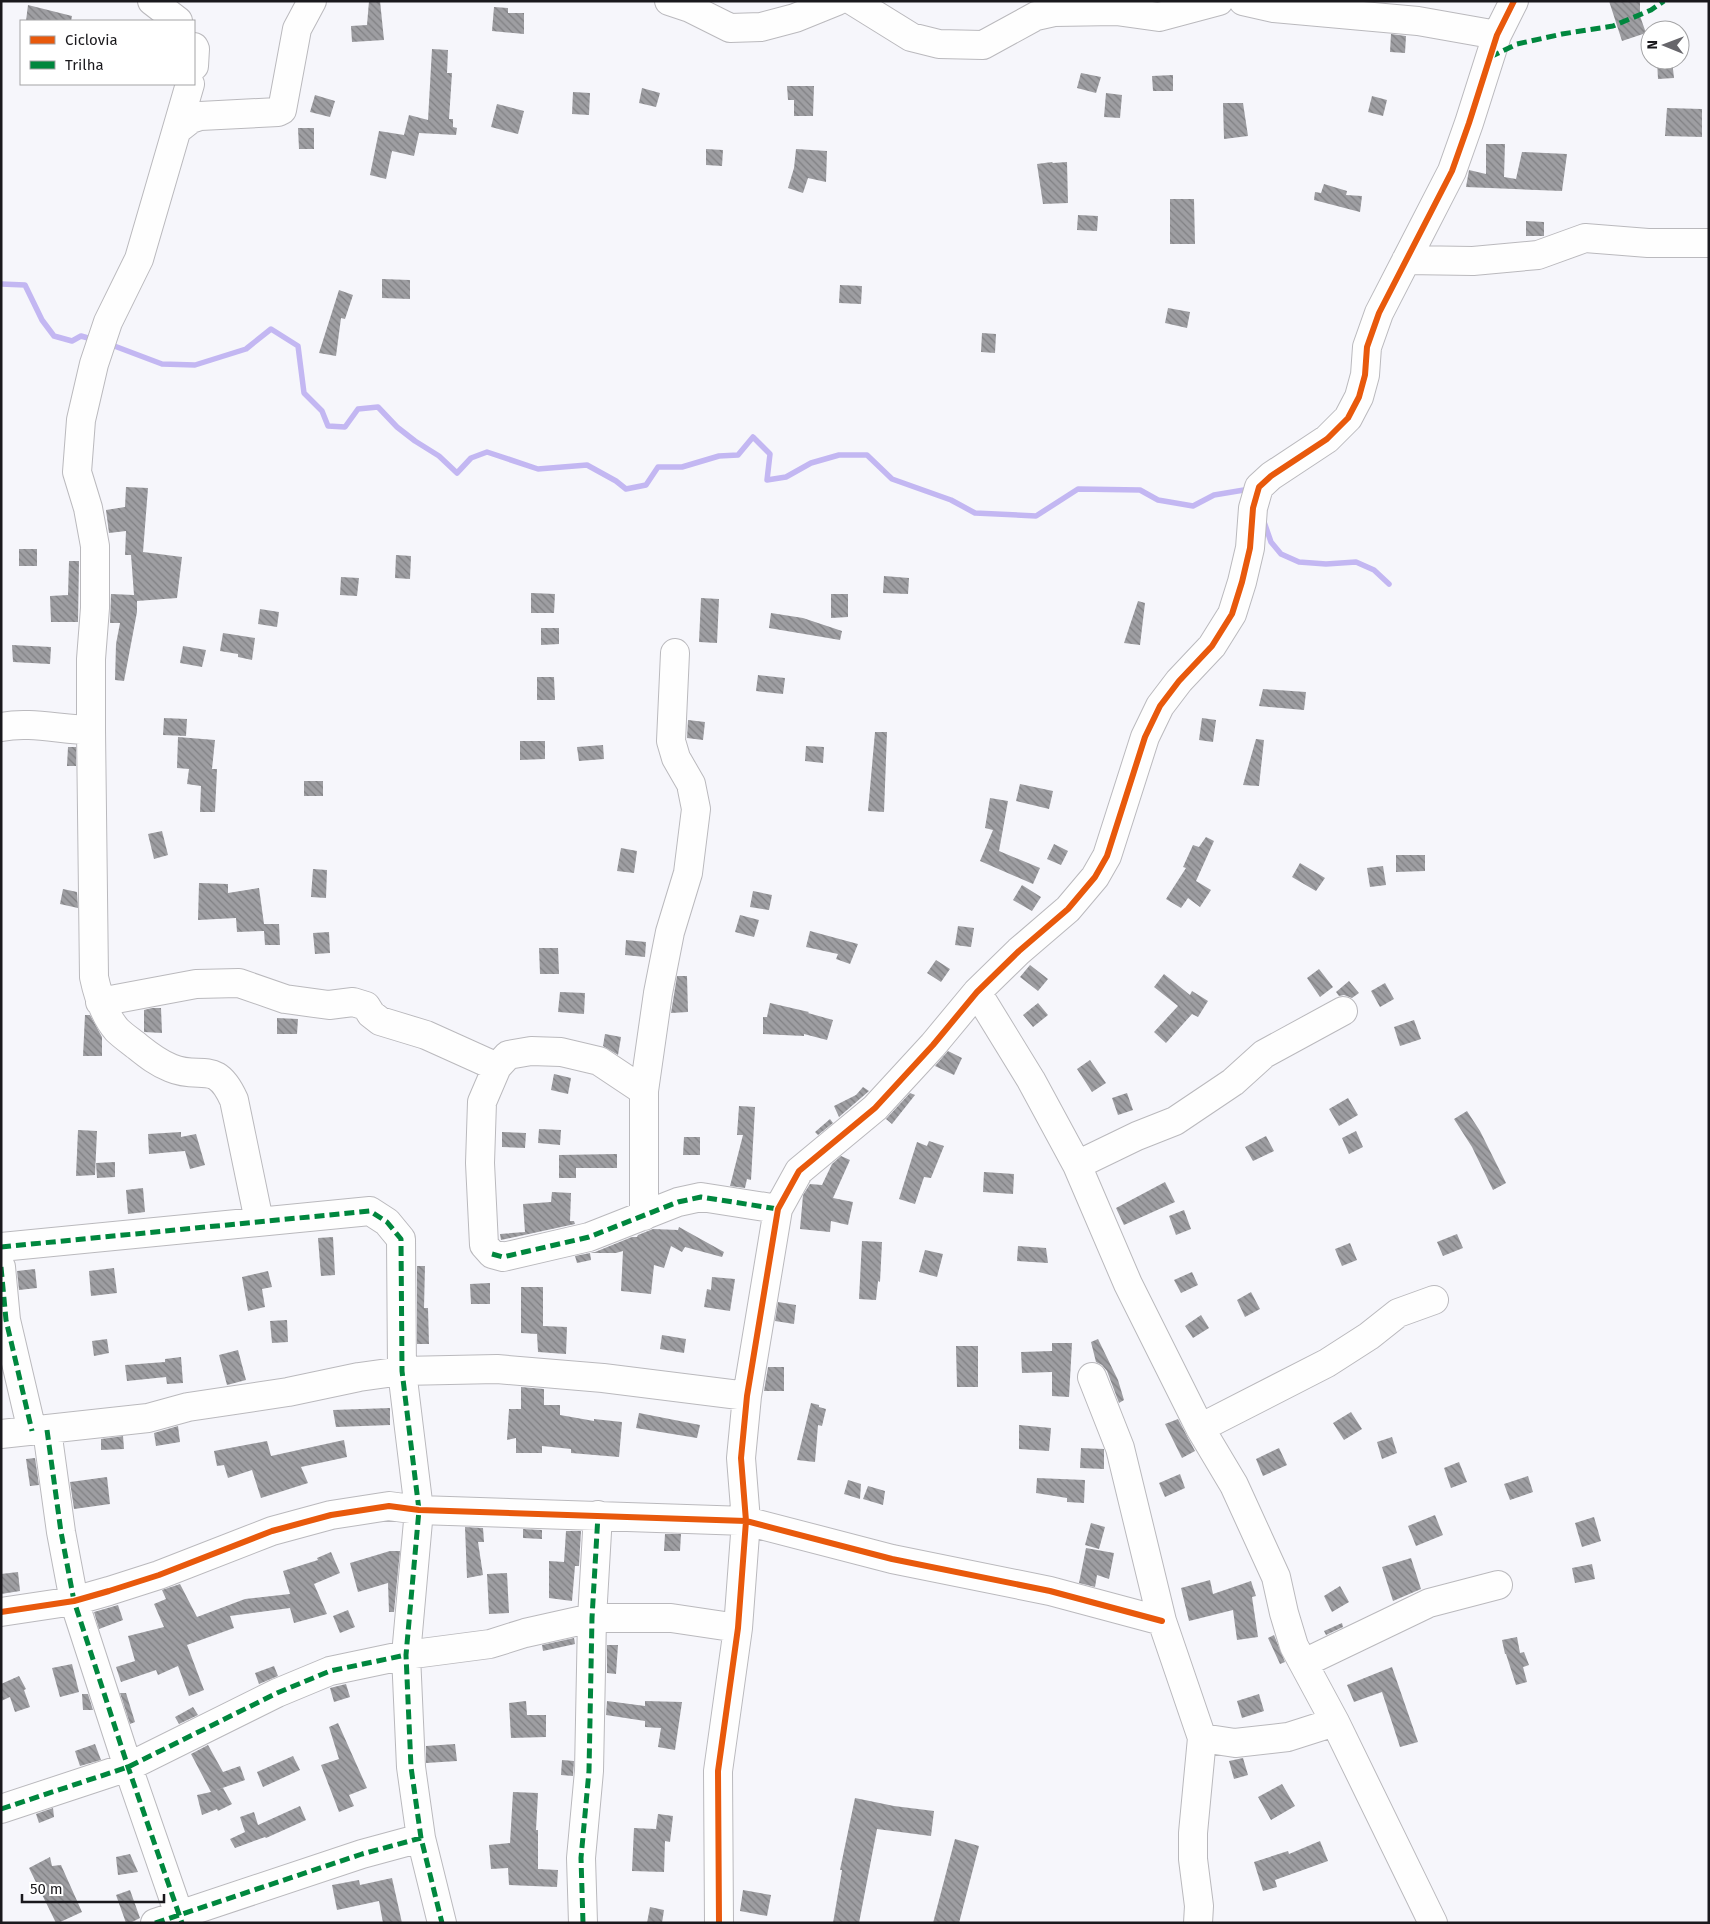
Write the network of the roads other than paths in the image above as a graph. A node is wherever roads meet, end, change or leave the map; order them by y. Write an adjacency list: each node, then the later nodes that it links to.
1 (152, 1): 9 (street)
2 (312, 1): 12 (street)
3 (669, 1): 4 (street)
4 (837, 1)
5 (853, 1): 6 (street)
6 (1219, 1)
7 (1243, 1): 10 (street)
8 (1514, 1): 10 (street)
9 (177, 20)
10 (1497, 35): 14 (street)
11 (190, 85): 12 (street)
12 (177, 130): 17 (street)
13 (1709, 243): 14 (street)
14 (1406, 260): 18 (street)
15 (675, 653): 22 (street)
16 (1, 727): 17 (street)
17 (91, 730): 19 (street)
18 (977, 992): 23 (street); 24 (street)
19 (100, 1002): 21 (street); 26 (street)
20 (1343, 1011): 23 (street)
21 (497, 1067): 22 (street); 25 (street)
22 (644, 1091): 25 (street)
23 (1076, 1165): 33 (street)
24 (778, 1209): 25 (street); 32 (street)
25 (644, 1216)
26 (259, 1221): 27 (street); 30 (street)
27 (1, 1248)
28 (1, 1267): 34 (street)
29 (1434, 1300): 33 (street)
30 (402, 1371): 32 (street); 34 (street); 36 (street)
31 (1092, 1377): 43 (street)
32 (747, 1396): 38 (street)
33 (1200, 1428): 46 (street)
34 (40, 1430): 35 (street); 40 (street)
35 (1, 1434)
36 (419, 1510): 37 (street); 40 (street); 45 (street)
37 (598, 1516): 38 (street); 42 (street)
38 (746, 1520): 43 (street); 44 (street)
39 (1498, 1586): 46 (street)
40 (74, 1601): 41 (street); 49 (street)
41 (1, 1612)
42 (592, 1618): 44 (street); 45 (street); 54 (street)
43 (1162, 1621): 48 (street)
44 (738, 1628): 55 (street)
45 (406, 1654): 49 (street); 51 (street)
46 (1304, 1663): 47 (street)
47 (1335, 1722): 48 (street); 57 (street)
48 (1202, 1738): 56 (street)
49 (128, 1767): 50 (street); 52 (street)
50 (1, 1809)
51 (421, 1838): 52 (street); 53 (street)
52 (172, 1920)
53 (442, 1923)
54 (583, 1923)
55 (719, 1923)
56 (1198, 1923)
57 (1433, 1923)

